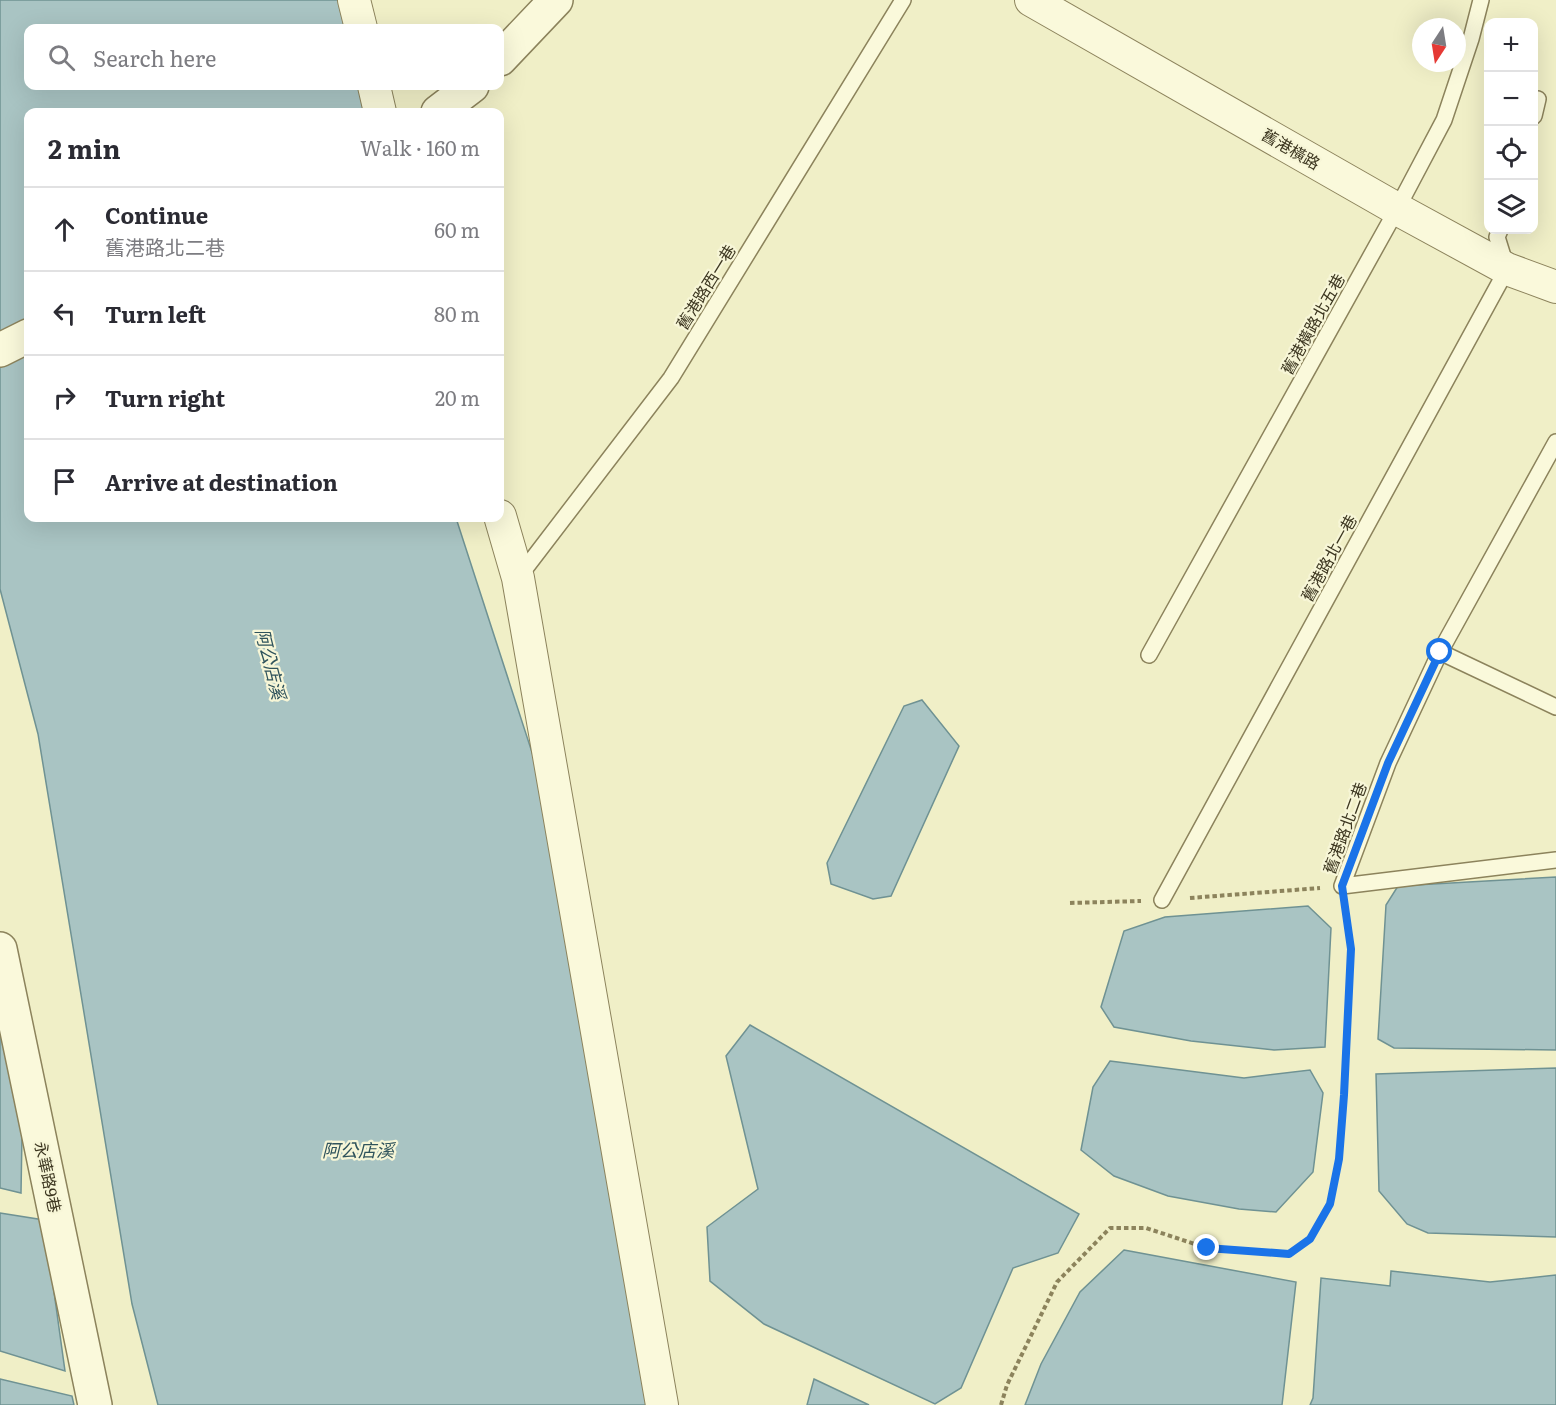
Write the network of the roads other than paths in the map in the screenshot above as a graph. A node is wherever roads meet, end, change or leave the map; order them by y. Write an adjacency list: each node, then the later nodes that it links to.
1 (354, 0): 6 (street)
2 (556, 0): 7 (street)
3 (903, 0): 20 (lane, 舊港路西一巷)
4 (1031, 0): 12 (street, 舊港橫路)
5 (1481, 0): 12 (lane, 舊港橫路北五巷)
6 (360, 24)
7 (504, 55)
8 (375, 90): 10 (street)
9 (467, 90): 11 (street)
10 (379, 108)
11 (443, 108)
12 (1397, 209): 14 (street, 舊港橫路); 22 (lane, 舊港橫路北五巷)
13 (1498, 234): 14 (lane)
14 (1507, 268): 15 (street, 舊港橫路); 25 (lane, 舊港路北一巷)
15 (1556, 287)
16 (24, 338): 17 (street)
17 (0, 350)
18 (1556, 442): 21 (lane, 舊港路北二巷)
19 (502, 522): 20 (street)
20 (518, 578): 28 (street)
21 (1440, 652): 23 (lane); 24 (lane, 舊港路北二巷)
22 (1149, 655)
23 (1556, 706)
24 (1556, 860)
25 (1162, 900)
26 (0, 949): 27 (street, 永華路9巷)
27 (95, 1405)
28 (662, 1405)

